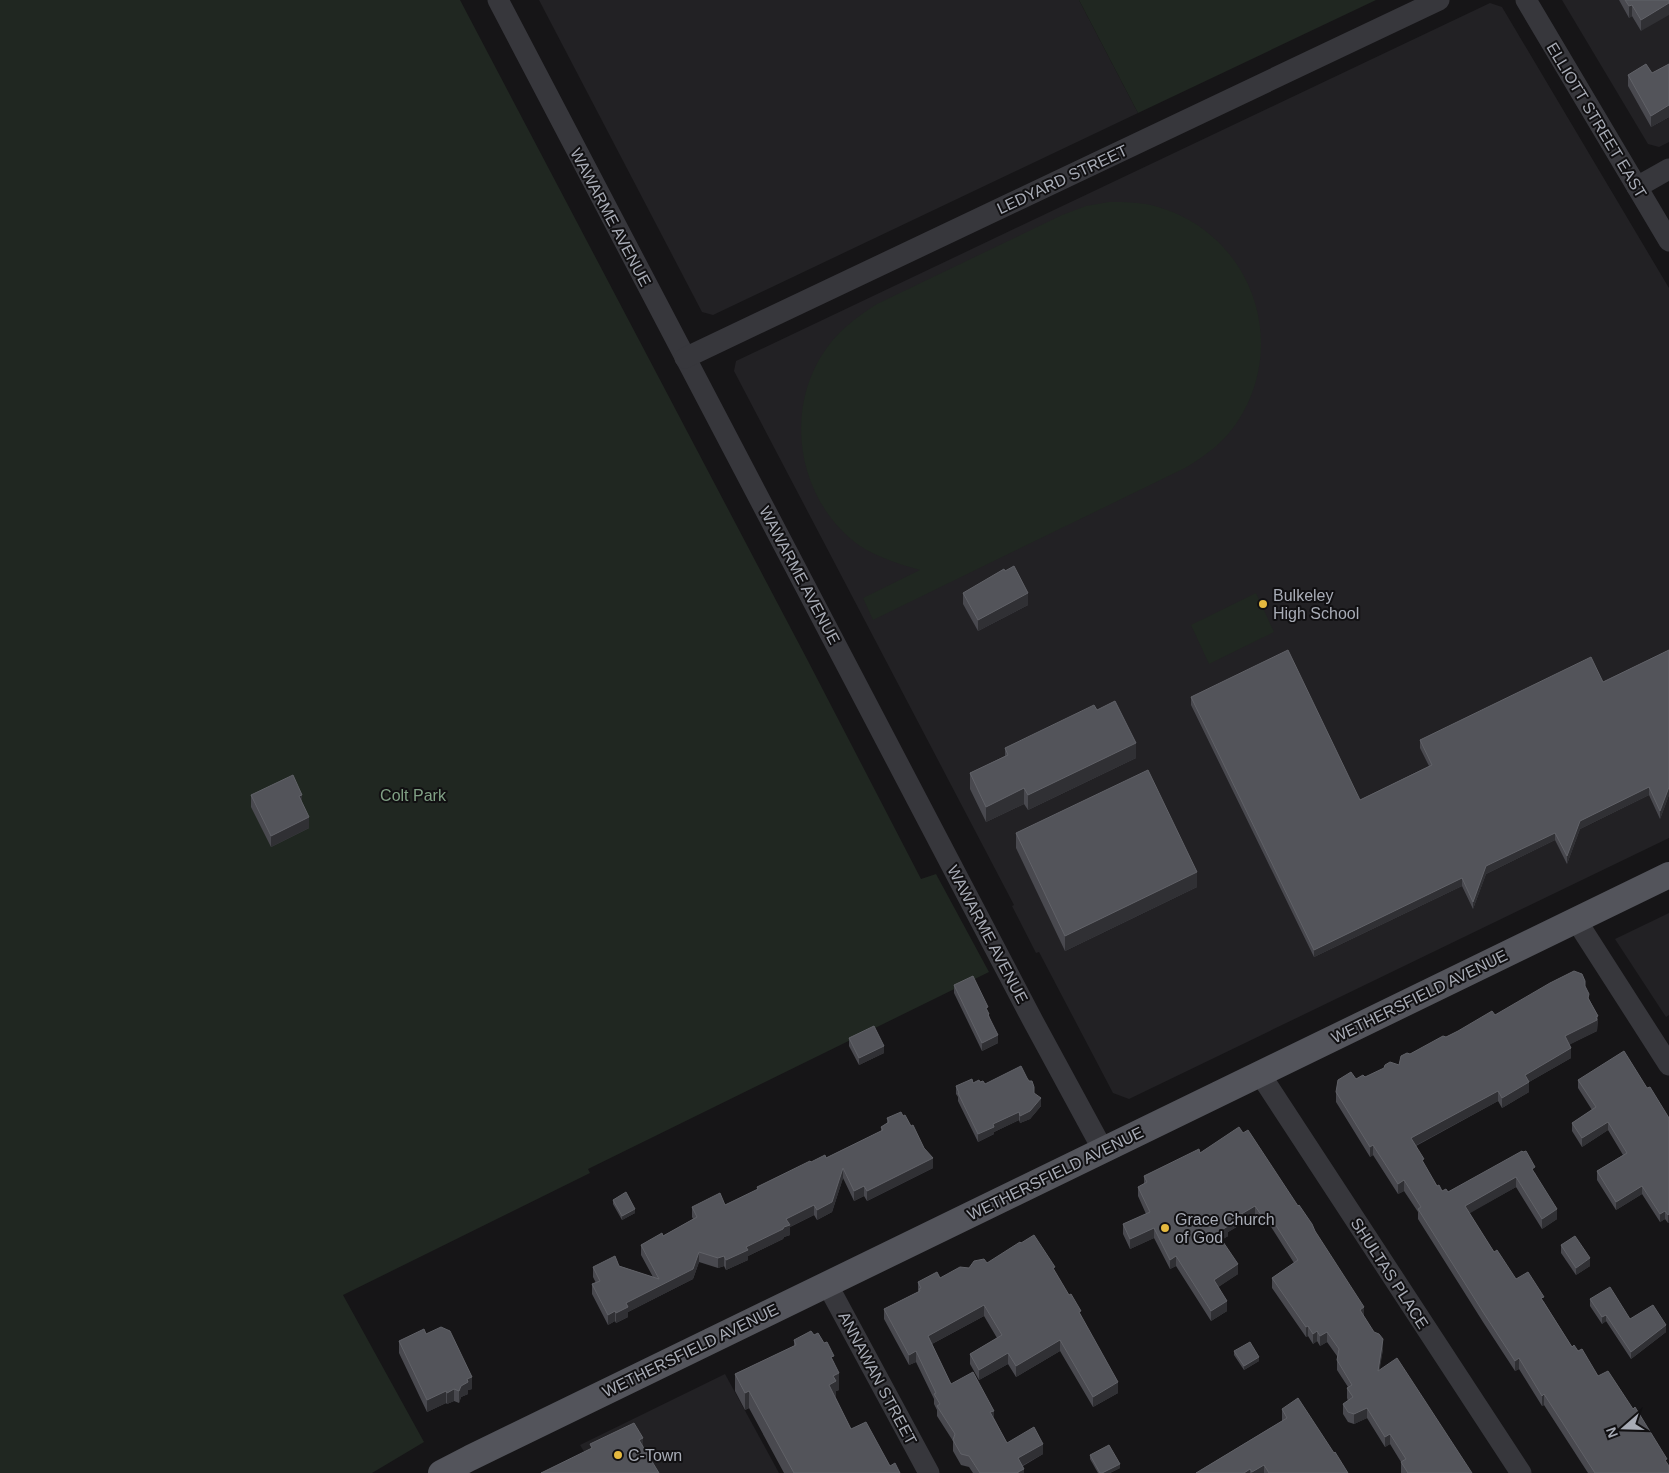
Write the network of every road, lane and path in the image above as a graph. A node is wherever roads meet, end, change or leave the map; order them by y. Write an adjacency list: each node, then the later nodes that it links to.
1 (498, 0): 7 (street, WAWARME AVENUE)
2 (1439, 0): 7 (street, LEDYARD STREET)
3 (1526, 0): 5 (street, ELLIOTT STREET EAST)
4 (1669, 169): 5 (street)
5 (1637, 188): 6 (street, ELLIOTT STREET EAST)
6 (1669, 240)
7 (685, 358): 12 (street, WAWARME AVENUE)
8 (1669, 875): 9 (main road, WETHERSFIELD AVENUE)
9 (1576, 920): 10 (street); 11 (main road, WETHERSFIELD AVENUE)
10 (1669, 1065)
11 (1260, 1074): 12 (main road, WETHERSFIELD AVENUE); 16 (street, SHULTAS PLACE)
12 (1103, 1150): 13 (main road, WETHERSFIELD AVENUE)
13 (828, 1284): 14 (main road, WETHERSFIELD AVENUE); 15 (street, ANNAWAN STREET)
14 (441, 1473)
15 (929, 1473)
16 (1521, 1473)

